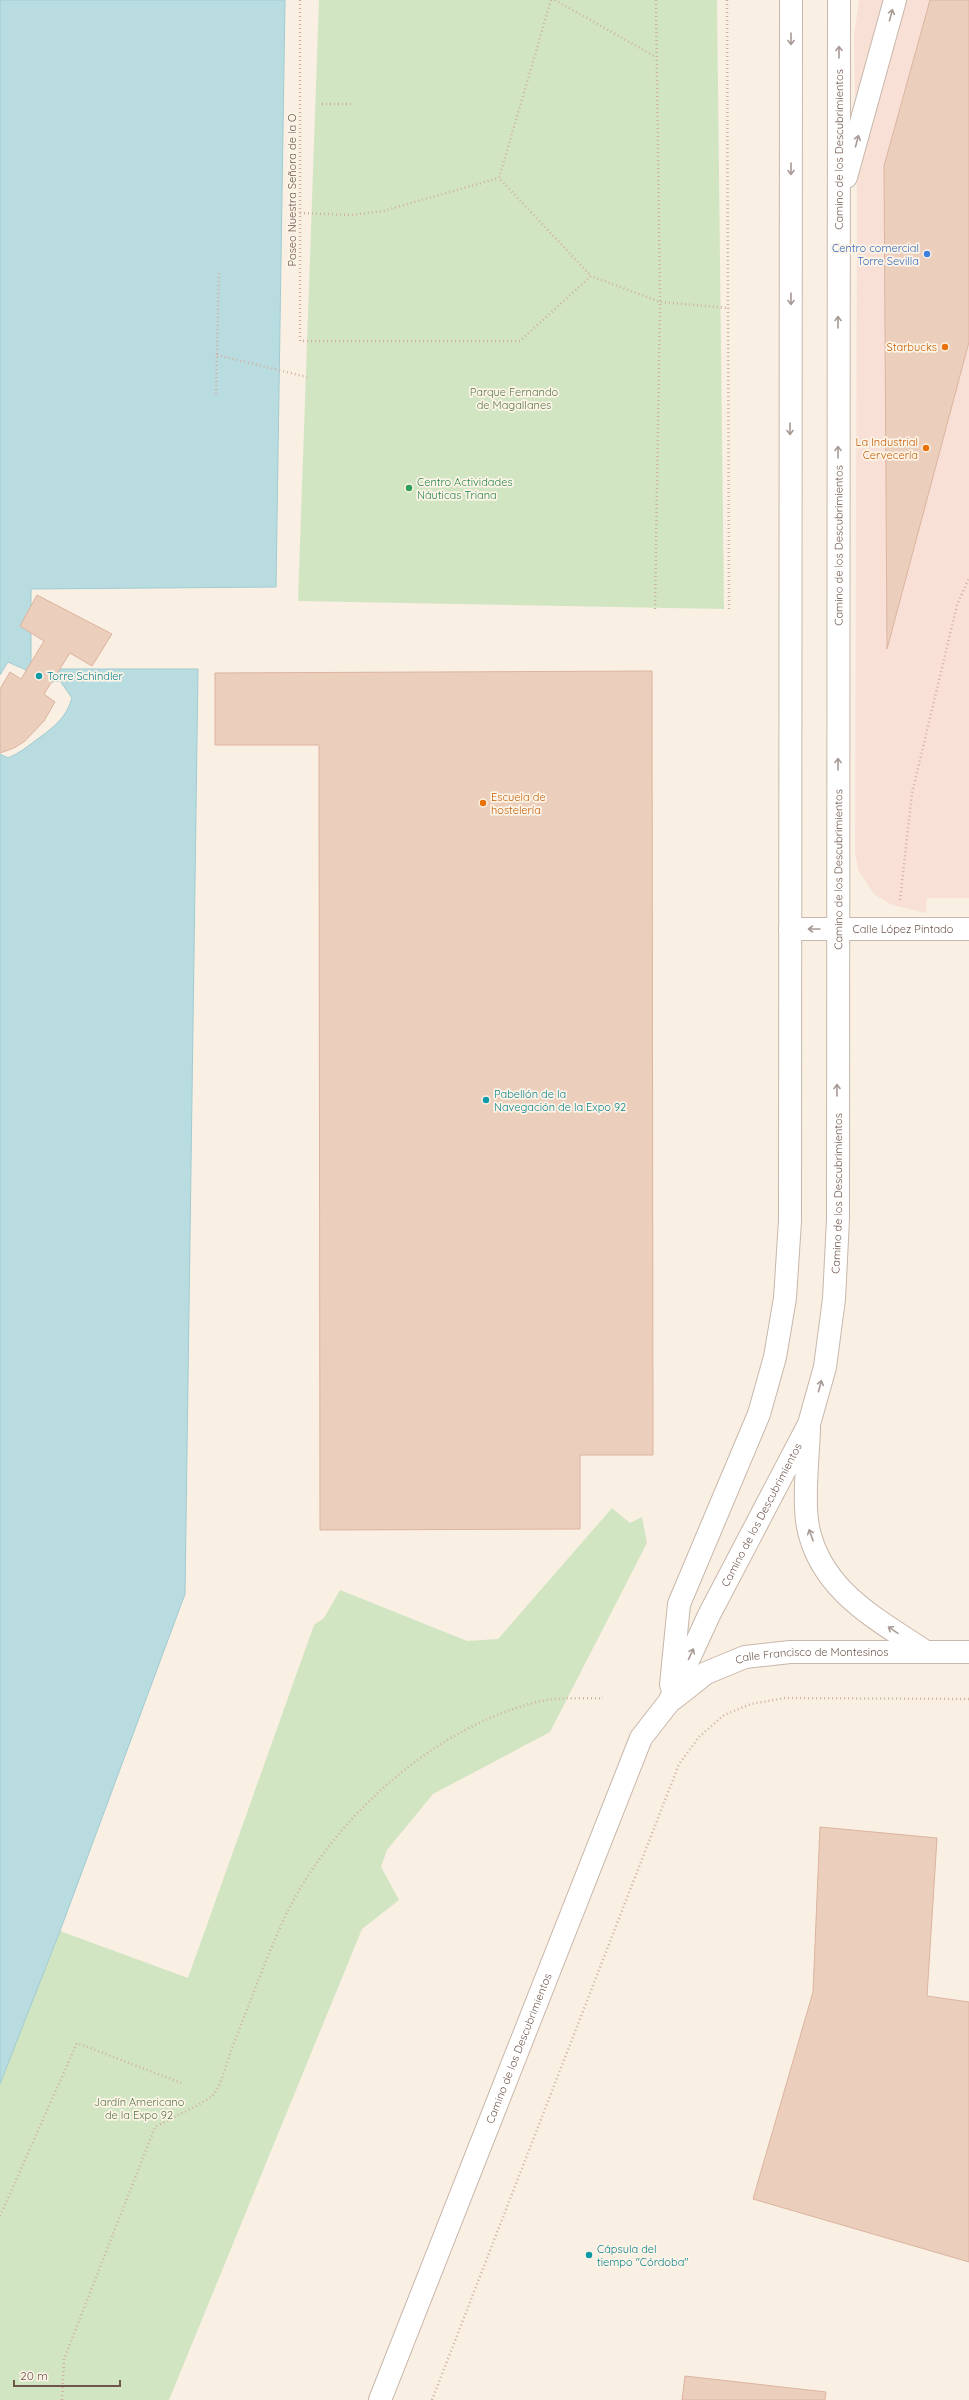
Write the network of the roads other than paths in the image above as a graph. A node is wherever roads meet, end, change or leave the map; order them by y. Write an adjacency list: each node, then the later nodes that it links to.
1 (791, 0): 5 (street, one-way to 5)
2 (839, 0): 4 (street, Camino de los Descubrimientos, one-way to 2)
3 (895, 0): 4 (street, one-way to 3)
4 (839, 205): 6 (street, Camino de los Descubrimientos, one-way to 4)
5 (790, 929): 6 (street, Calle López Pintado, one-way to 5); 11 (street)
6 (837, 929): 7 (street, Calle López Pintado); 8 (street, Camino de los Descubrimientos, one-way to 6)
7 (969, 929)
8 (809, 1424): 9 (street, one-way to 8); 11 (street, Camino de los Descubrimientos, one-way to 8)
9 (926, 1652): 10 (street, Calle Francisco de Montesinos); 11 (street, Calle Francisco de Montesinos)
10 (969, 1652)
11 (669, 1702): 12 (street, Camino de los Descubrimientos)
12 (380, 2400)

